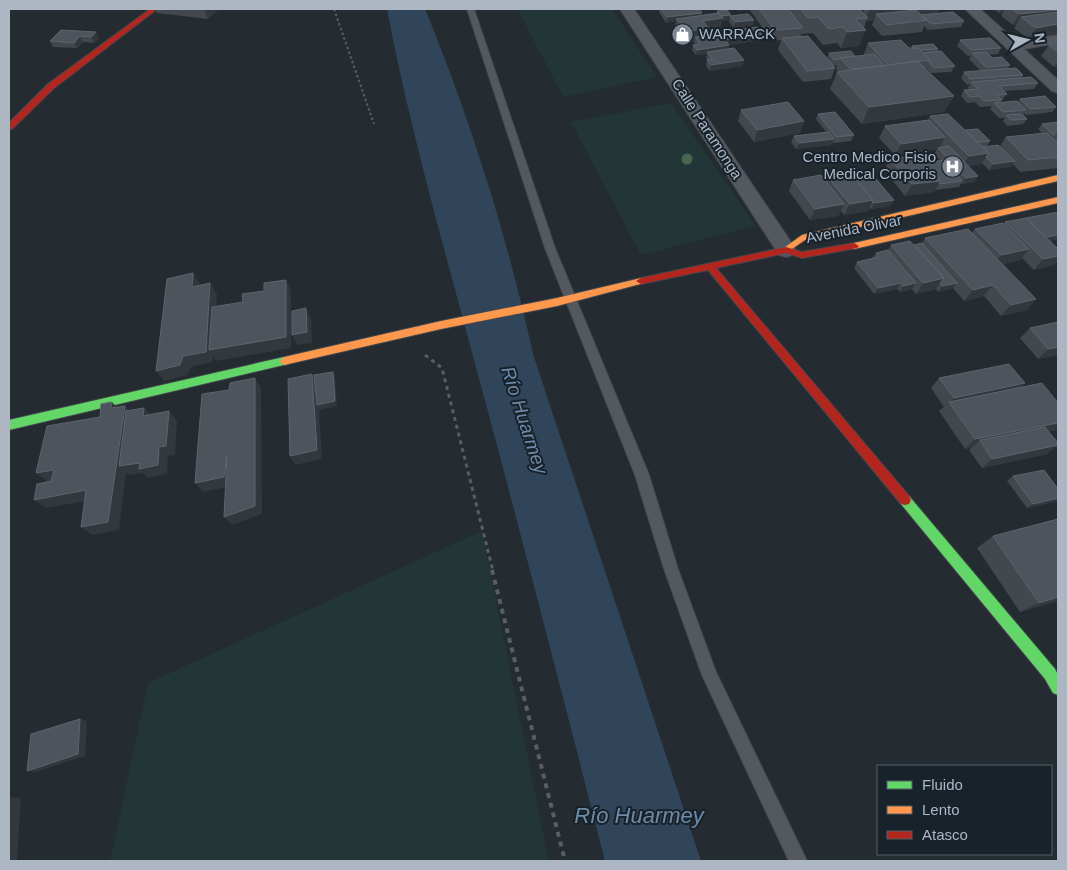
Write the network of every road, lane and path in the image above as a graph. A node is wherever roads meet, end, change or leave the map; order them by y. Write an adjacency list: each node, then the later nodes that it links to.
1 (154, 9): 10 (street)
2 (334, 9): 9 (path)
3 (470, 9): 15 (lane)
4 (627, 9): 13 (street, Calle Paramonga)
5 (972, 9): 7 (street)
6 (1058, 39): 7 (street)
7 (1013, 46): 8 (street)
8 (1058, 88)
9 (374, 124)
10 (9, 127)
11 (1058, 178): 13 (street, Avenida Olivar)
12 (1058, 200): 13 (street, Avenida Olivar)
13 (786, 250): 14 (street)
14 (711, 268): 15 (street); 18 (street)
15 (572, 297): 16 (street); 20 (lane)
16 (399, 335): 17 (street); 19 (path)
17 (9, 425)
18 (1058, 688)
19 (565, 861)
20 (798, 861)

